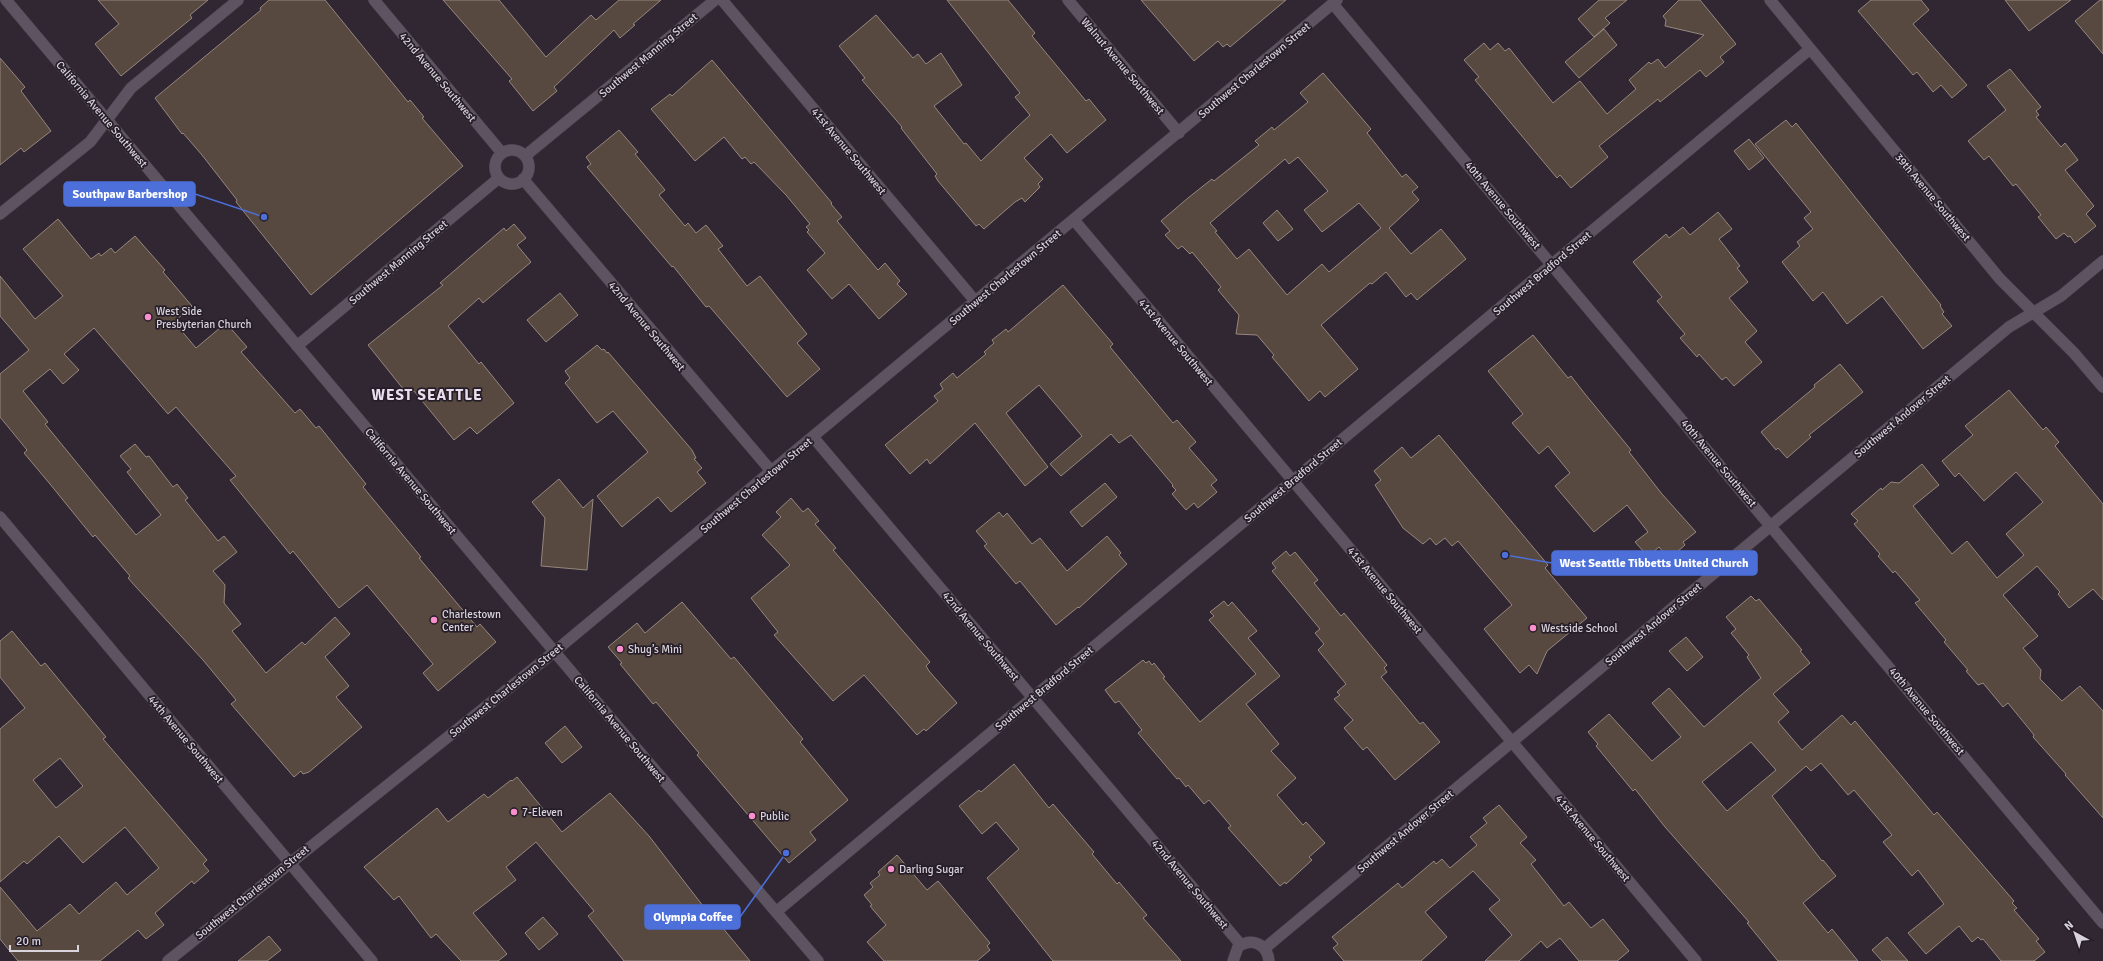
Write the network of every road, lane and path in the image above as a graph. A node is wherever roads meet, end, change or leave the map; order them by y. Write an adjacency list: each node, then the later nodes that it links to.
1 (6, 0): 10 (street, California Avenue Southwest)
2 (238, 0): 10 (street)
3 (374, 0): 12 (street, 42nd Avenue Southwest)
4 (715, 0): 13 (street, Southwest Manning Street)
5 (722, 0): 20 (street, 41st Avenue Southwest)
6 (1068, 0): 11 (street, Walnut Avenue Southwest)
7 (1770, 0): 9 (street, 39th Avenue Southwest)
8 (1335, 2): 11 (street, Southwest Charlestown Street); 19 (street, 40th Avenue Southwest)
9 (1810, 49): 19 (street, Southwest Bradford Street); 21 (street, 39th Avenue Southwest)
10 (107, 121): 16 (street); 22 (street, California Avenue Southwest)
11 (1179, 133): 17 (street, Southwest Charlestown Street)
12 (502, 153): 13 (street); 14 (street)
13 (525, 156): 15 (street)
14 (499, 178): 15 (street); 22 (street, Southwest Manning Street)
15 (523, 179): 25 (street, 42nd Avenue Southwest)
16 (0, 214)
17 (1074, 220): 20 (street, Southwest Charlestown Street); 26 (street, 41st Avenue Southwest)
18 (2103, 261): 21 (street, Southwest Andover Street)
19 (1552, 264): 26 (street, Southwest Bradford Street); 28 (street, 40th Avenue Southwest)
20 (976, 302): 24 (street, Southwest Charlestown Street)
21 (2034, 312): 23 (street, 39th Avenue Southwest); 28 (street, Southwest Andover Street)
22 (297, 346): 29 (street, California Avenue Southwest)
23 (2103, 387)
24 (813, 437): 25 (street, Southwest Charlestown Street); 30 (street, 42nd Avenue Southwest)
25 (772, 472): 29 (street, Southwest Charlestown Street)
26 (1292, 481): 30 (street, Southwest Bradford Street); 31 (street, 41st Avenue Southwest)
27 (0, 517): 32 (street, 44th Avenue Southwest)
28 (1771, 525): 31 (street, Southwest Andover Street); 34 (street, 40th Avenue Southwest)
29 (554, 652): 32 (street, Southwest Charlestown Street); 33 (street, California Avenue Southwest)
30 (1032, 698): 33 (street, Southwest Bradford Street); 35 (street, 42nd Avenue Southwest)
31 (1512, 742): 36 (street, Southwest Andover Street); 42 (street, 41st Avenue Southwest)
32 (289, 862): 37 (street, Southwest Charlestown Street); 38 (street, 44th Avenue Southwest)
33 (776, 912): 39 (street, California Avenue Southwest)
34 (2103, 923)
35 (1241, 945): 36 (street); 40 (street)
36 (1265, 948): 41 (street)
37 (168, 961)
38 (372, 961)
39 (818, 961)
40 (1233, 961)
41 (1269, 961)
42 (1696, 961)

